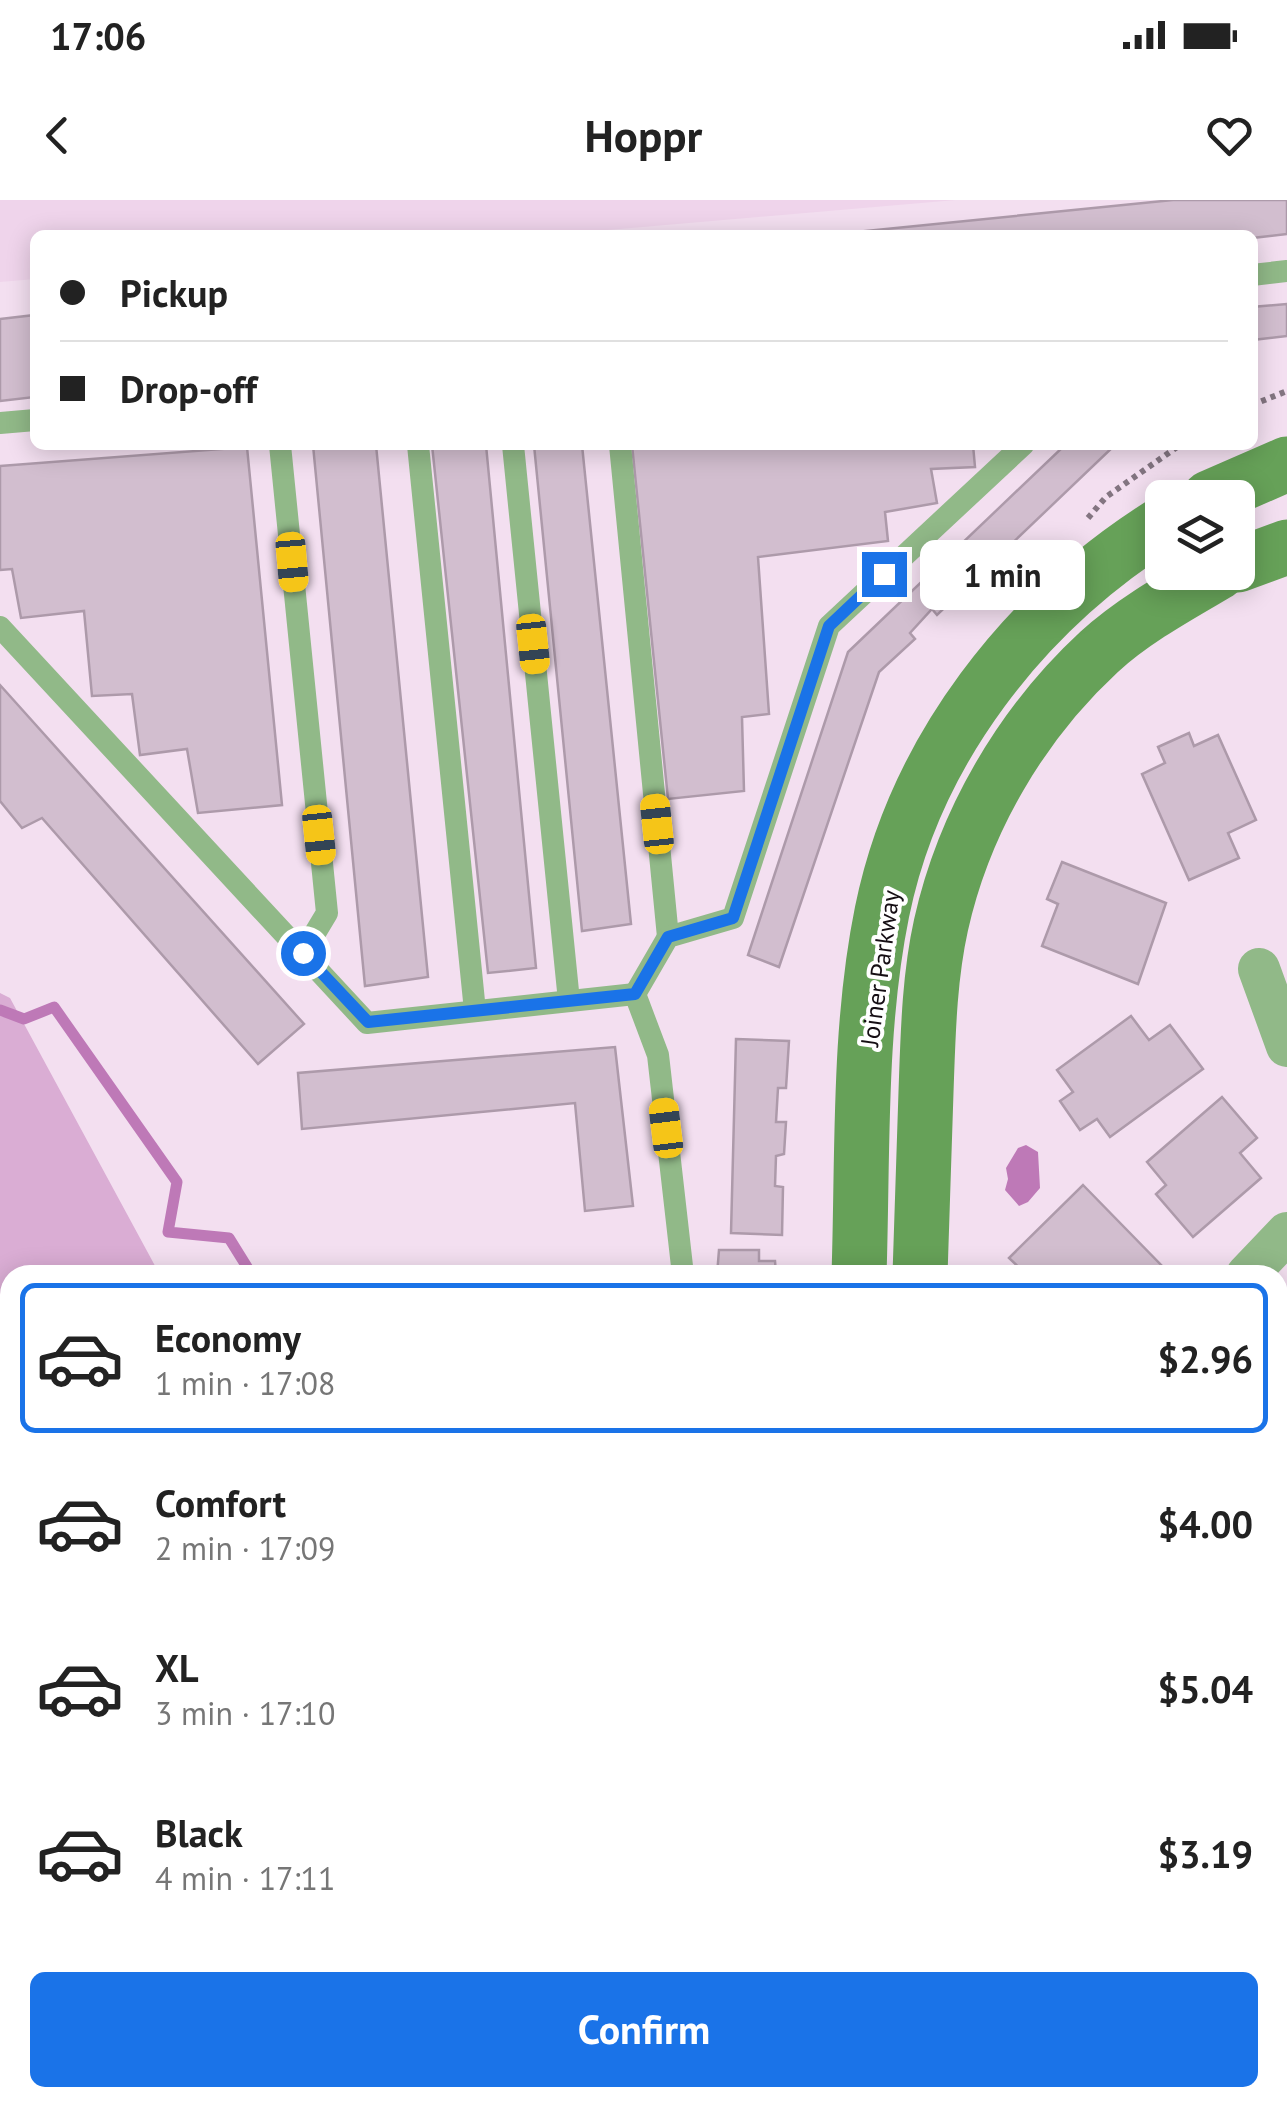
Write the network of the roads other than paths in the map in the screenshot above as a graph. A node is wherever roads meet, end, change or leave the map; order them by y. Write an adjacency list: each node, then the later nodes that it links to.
1 (1287, 271): 2 (lane)
2 (1258, 274)
3 (30, 421): 4 (lane)
4 (0, 424)
5 (281, 450): 18 (lane)
6 (419, 450): 22 (lane)
7 (513, 450): 21 (lane)
8 (620, 450): 17 (lane)
9 (1018, 450): 17 (lane)
10 (1287, 464): 11 (street)
11 (1250, 480)
12 (1145, 535): 26 (street, Joiner Parkway)
13 (1287, 548): 14 (street)
14 (1255, 559)
15 (1188, 590): 27 (street)
16 (0, 628): 18 (lane)
17 (668, 937): 20 (lane)
18 (303, 953): 22 (lane)
19 (1258, 969): 23 (street)
20 (635, 994): 21 (lane); 25 (lane)
21 (568, 1001): 22 (lane)
22 (475, 1011)
23 (1287, 1046)
24 (1287, 1233): 28 (street)
25 (681, 1265)
26 (859, 1265)
27 (920, 1265)
28 (1257, 1265)

